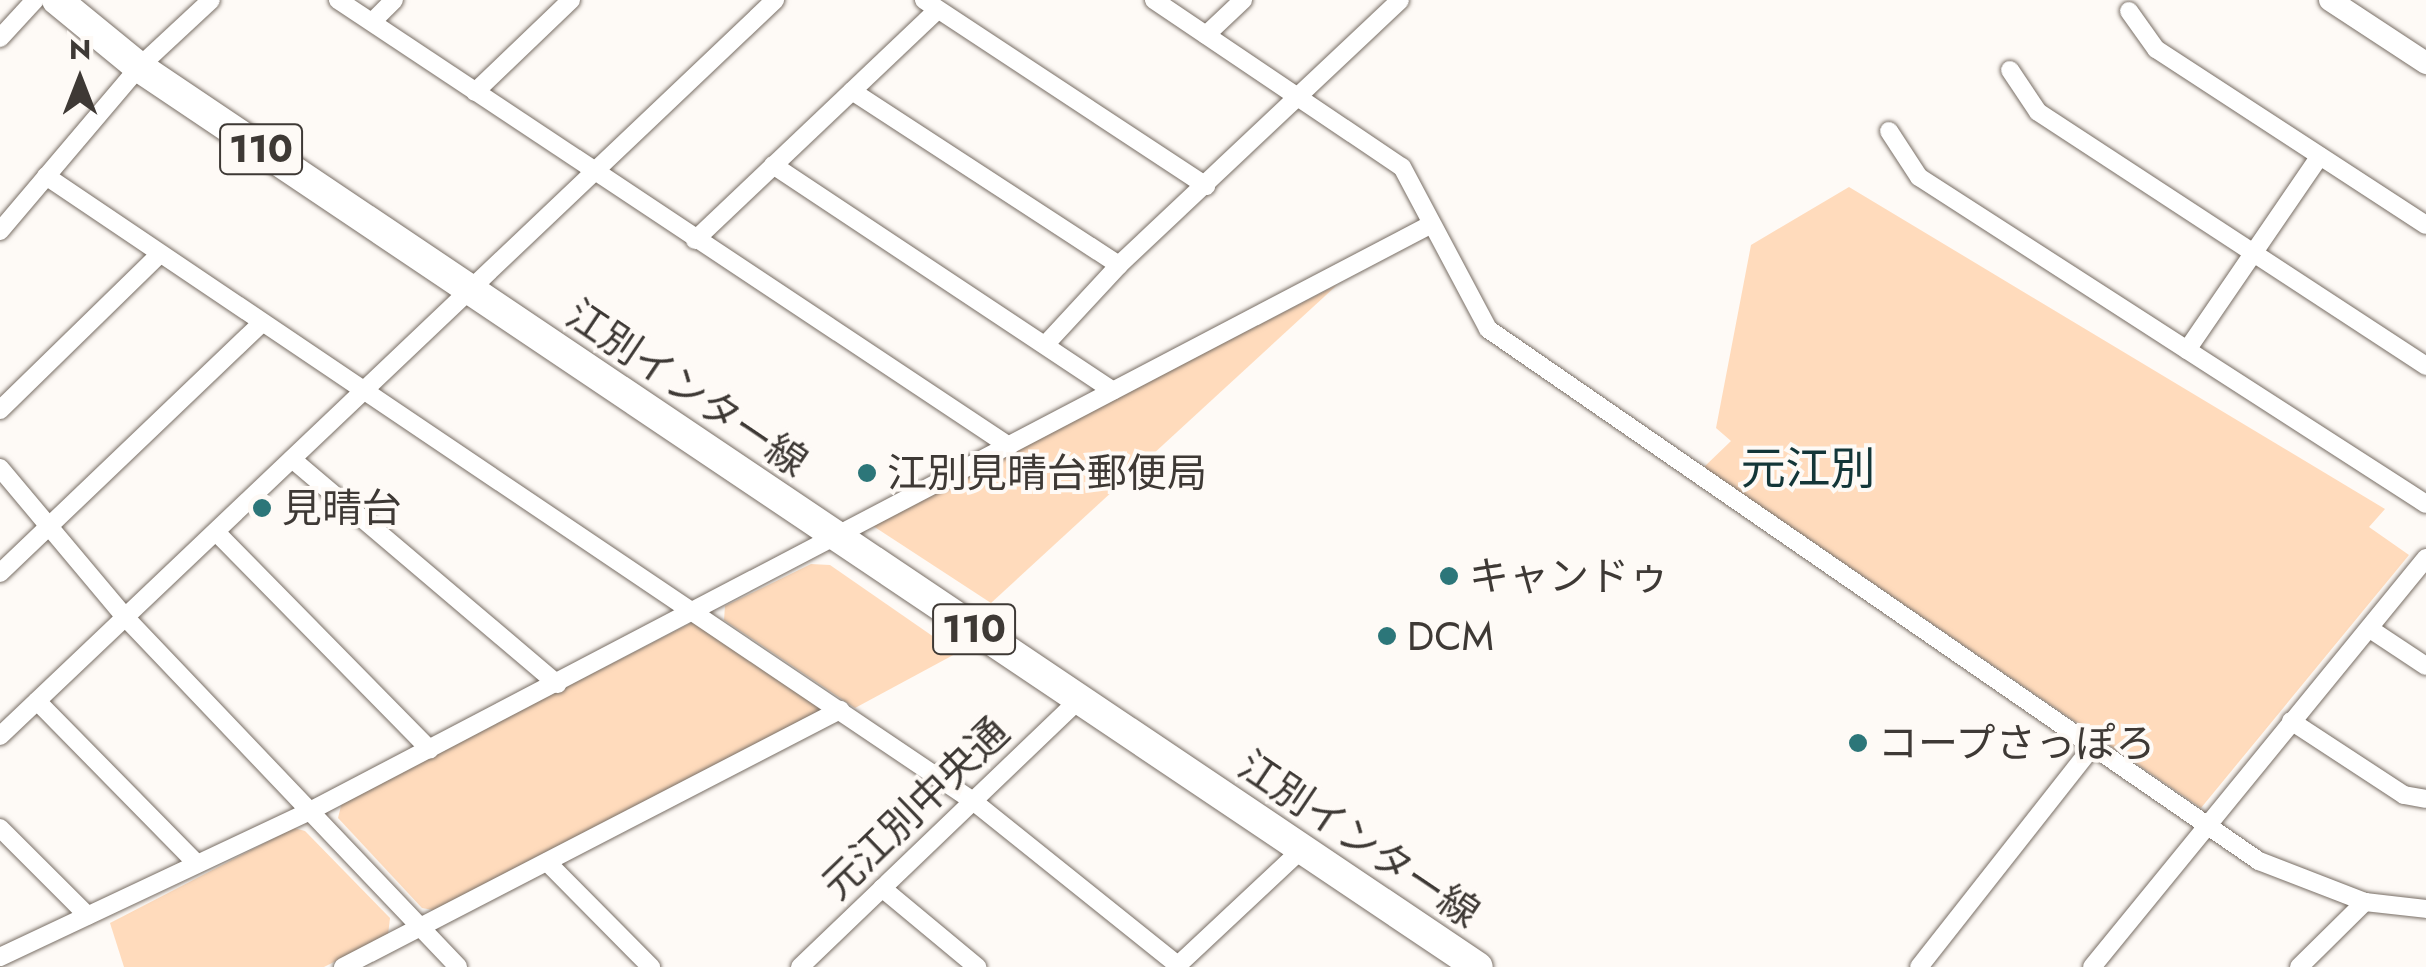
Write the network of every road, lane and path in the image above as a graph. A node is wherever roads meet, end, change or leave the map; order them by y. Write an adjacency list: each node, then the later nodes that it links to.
1 (34, 0): 16 (street)
2 (57, 0): 18 (main road, 江別インター線 / 110)
3 (211, 0): 18 (street)
4 (338, 0): 14 (street)
5 (394, 0): 14 (street)
6 (572, 0): 21 (street)
7 (1154, 0): 15 (street)
8 (1244, 0): 15 (street)
9 (1400, 0): 22 (street)
10 (2330, 0): 17 (street)
11 (765, 3): 26 (street)
12 (930, 5): 20 (street); 28 (street)
13 (2129, 11): 24 (street)
14 (372, 22): 21 (street)
15 (1206, 35): 22 (street)
16 (0, 38)
17 (2426, 64)
18 (139, 67): 27 (street); 36 (main road, 江別インター線 / 110)
19 (2010, 70): 33 (street)
20 (852, 91): 25 (street); 35 (street)
21 (474, 92): 26 (street)
22 (1297, 96): 28 (street); 29 (street)
23 (1888, 130): 39 (street)
24 (2320, 156): 30 (street); 33 (street)
25 (773, 165): 32 (street); 38 (street)
26 (593, 173): 32 (street); 36 (street)
27 (46, 176): 31 (street); 34 (street)
28 (1206, 186): 35 (street)
29 (1432, 224): 42 (street); 63 (street)
30 (2426, 225)
31 (0, 231)
32 (695, 240): 44 (street)
33 (2254, 253): 39 (street); 40 (street)
34 (158, 256): 37 (street); 43 (street)
35 (1119, 265): 38 (street)
36 (470, 291): 41 (street); 50 (main road, 江別インター線 / 110)
37 (262, 323): 41 (street); 48 (street)
38 (1045, 345): 42 (street)
39 (2187, 350): 47 (street)
40 (2426, 366)
41 (365, 390): 45 (street); 53 (street)
42 (1113, 391): 44 (street)
43 (0, 410)
44 (1009, 446): 50 (street)
45 (292, 459): 49 (street); 57 (street)
46 (0, 468): 48 (street)
47 (2426, 504)
48 (50, 527): 52 (street); 54 (street)
49 (216, 532): 54 (street); 64 (street)
50 (836, 536): 53 (street); 58 (main road, 江別インター線 / 110)
51 (2426, 558): 55 (street)
52 (0, 573)
53 (697, 612): 57 (street); 60 (street)
54 (125, 618): 59 (street); 67 (street)
55 (2370, 629): 56 (street); 61 (street)
56 (2426, 666)
57 (557, 684): 64 (street)
58 (1079, 699): 66 (street, 元江別中央通); 70 (main road, 江別インター線 / 110)
59 (37, 701): 62 (street); 72 (street)
60 (840, 710): 66 (street); 71 (street)
61 (2291, 721): 65 (street); 68 (street)
62 (0, 736)
63 (2093, 746): 68 (street); 86 (street)
64 (430, 750): 67 (street)
65 (2426, 799)
66 (973, 801): 73 (street, 元江別中央通); 84 (street)
67 (310, 811): 72 (street); 77 (street)
68 (2204, 823): 74 (street); 87 (street)
69 (0, 828): 76 (street)
70 (1302, 849): 84 (street); 85 (main road, 江別インター線 / 110)
71 (548, 862): 77 (street); 82 (street)
72 (198, 864): 76 (street)
73 (882, 888): 79 (street, 元江別中央通); 83 (street)
74 (2365, 902): 75 (street); 88 (street)
75 (2426, 909)
76 (88, 916): 78 (street)
77 (421, 928): 80 (street); 81 (street)
78 (0, 957)
79 (804, 966)
80 (344, 967)
81 (458, 967)
82 (651, 967)
83 (976, 967)
84 (1178, 967)
85 (1478, 967)
86 (1919, 967)
87 (2092, 967)
88 (2299, 967)

